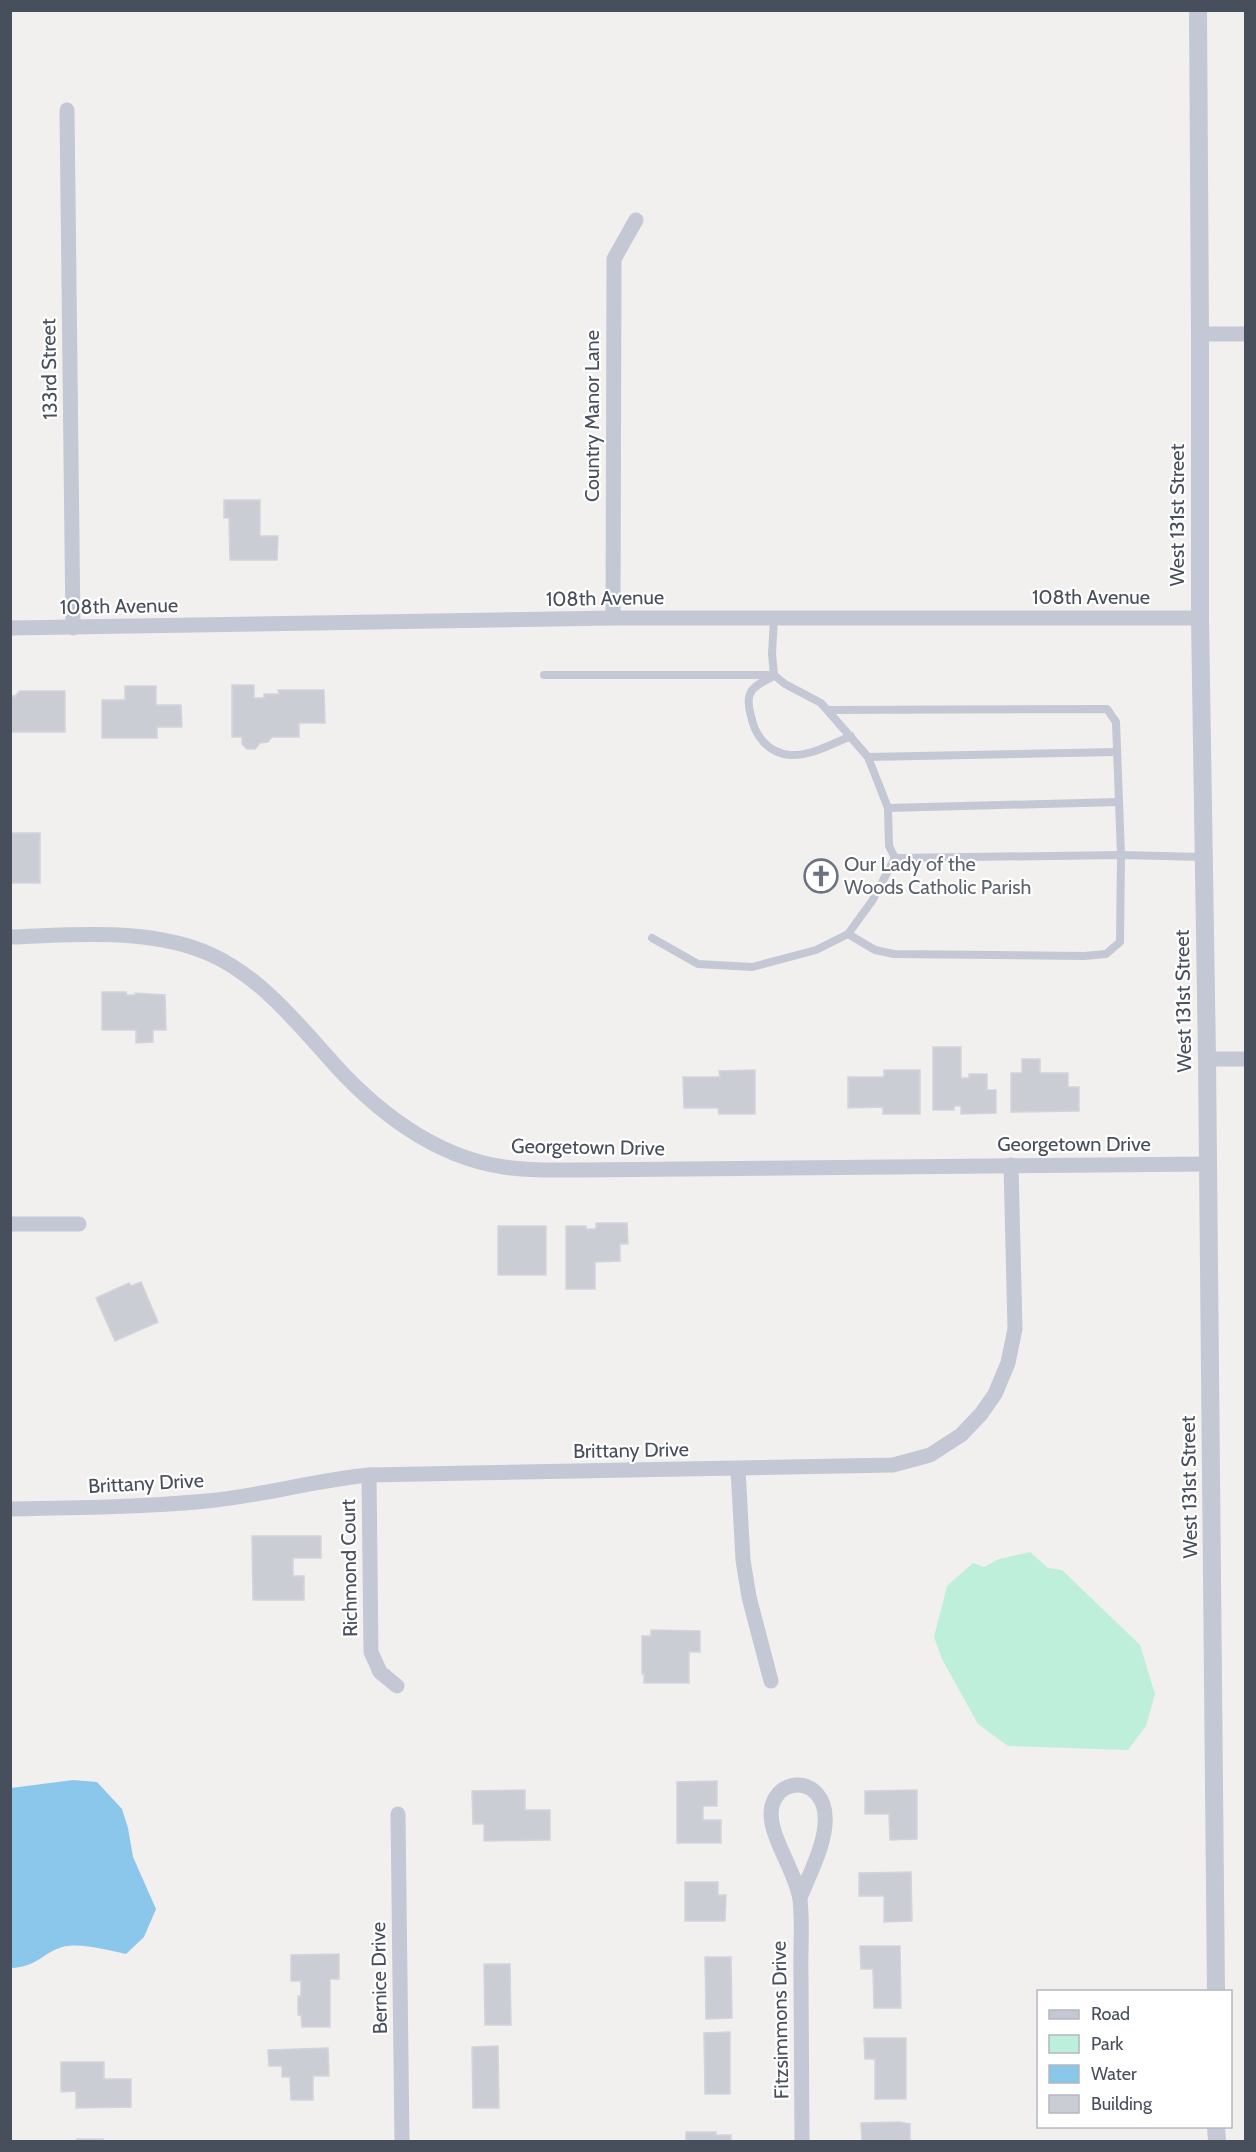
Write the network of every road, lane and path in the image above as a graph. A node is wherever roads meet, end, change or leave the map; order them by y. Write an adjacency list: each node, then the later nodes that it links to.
1 (1198, 10): 4 (street, West 131st Street)
2 (67, 110): 10 (street, 133rd Street)
3 (636, 220): 6 (street, Country Manor Lane)
4 (1200, 334): 5 (street); 8 (street, West 131st Street)
5 (1245, 334)
6 (613, 618): 7 (street, 108th Avenue); 10 (street, 108th Avenue)
7 (774, 618): 8 (street, 108th Avenue); 12 (lane)
8 (1200, 618): 20 (street, West 131st Street)
9 (10, 628): 10 (street, 108th Avenue)
10 (73, 628)
11 (544, 675): 12 (lane)
12 (774, 675): 13 (lane); 14 (lane)
13 (828, 710): 14 (lane); 15 (lane)
14 (851, 736): 16 (lane)
15 (1117, 752): 16 (lane); 17 (lane)
16 (868, 757): 18 (lane)
17 (1119, 802): 18 (lane); 19 (lane)
18 (888, 808): 21 (lane)
19 (1121, 855): 20 (lane); 21 (lane); 22 (lane)
20 (1204, 857): 25 (street, West 131st Street)
21 (895, 858): 22 (lane)
22 (848, 934): 24 (lane)
23 (10, 937): 28 (street, Georgetown Drive)
24 (652, 938)
25 (1207, 1059): 26 (street); 27 (street, West 131st Street)
26 (1245, 1059)
27 (1208, 1164): 28 (street, Georgetown Drive); 38 (street, West 131st Street)
28 (1011, 1165): 31 (street, Brittany Drive)
29 (10, 1224): 30 (street)
30 (79, 1224)
31 (738, 1469): 32 (street, Brittany Drive); 34 (street)
32 (369, 1475): 33 (street, Brittany Drive); 35 (street, Richmond Court)
33 (10, 1509)
34 (771, 1681)
35 (397, 1686)
36 (398, 1814): 39 (street, Bernice Drive)
37 (800, 1898): 37 (street, Fitzsimmons Drive); 40 (street, Fitzsimmons Drive)
38 (1216, 1990)
39 (402, 2142)
40 (802, 2142)

